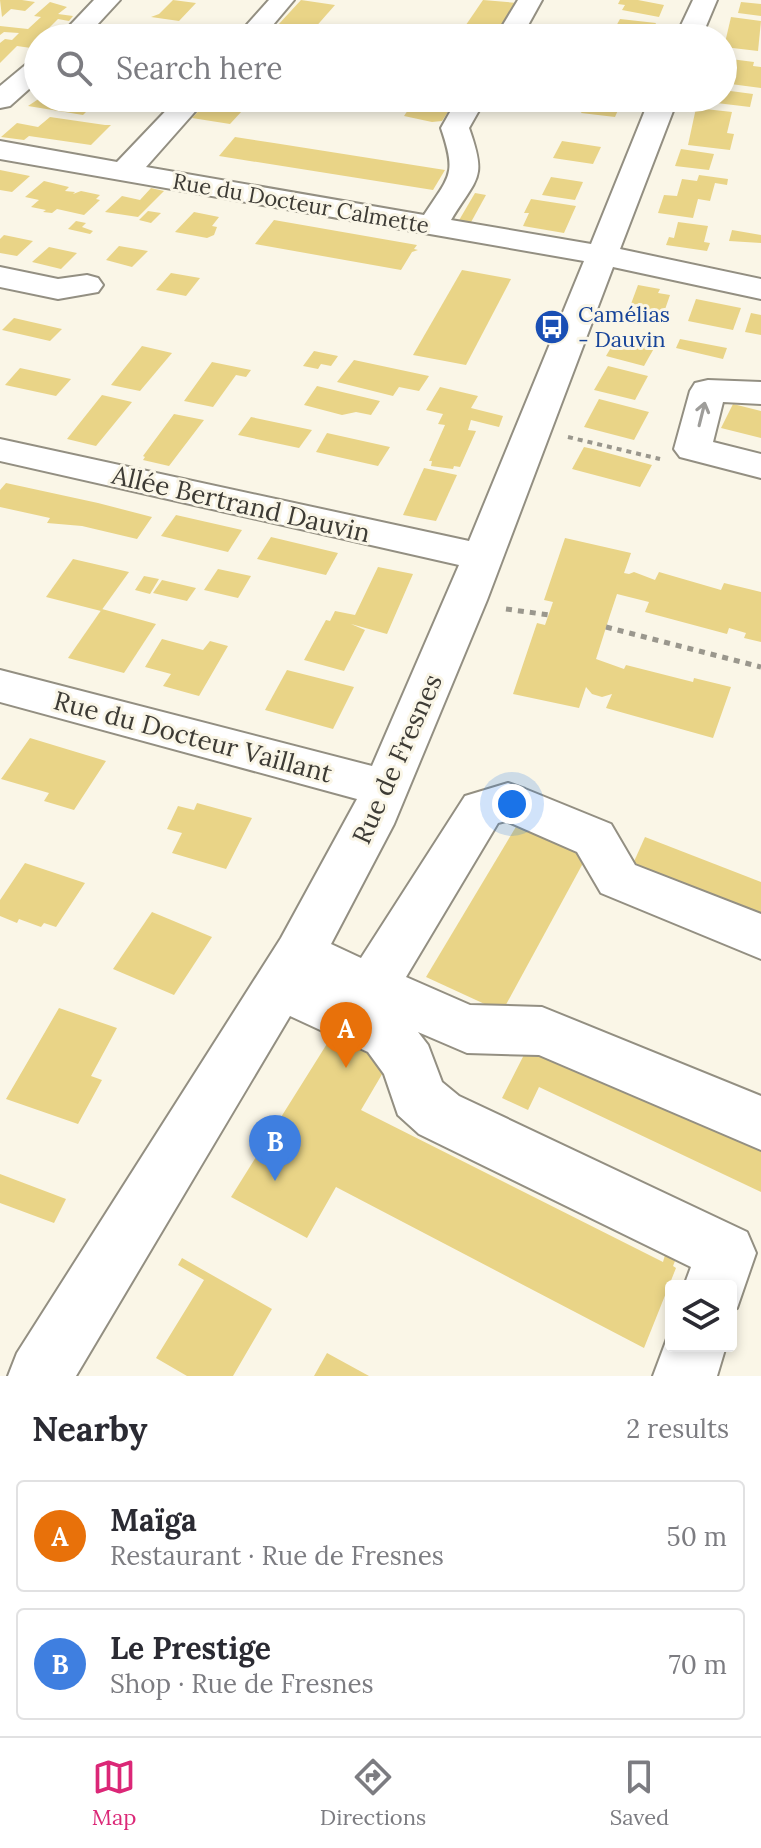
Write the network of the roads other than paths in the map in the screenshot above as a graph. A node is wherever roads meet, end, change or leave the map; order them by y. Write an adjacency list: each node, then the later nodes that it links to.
1 (108, 0): 5 (street)
2 (282, 0): 6 (street)
3 (530, 0): 7 (street)
4 (705, 0): 8 (street)
5 (85, 24)
6 (261, 24)
7 (516, 24)
8 (694, 24)
9 (24, 80): 10 (street)
10 (0, 100)
11 (180, 112): 15 (street)
12 (464, 112): 16 (street)
13 (658, 112): 17 (street, Rue de Fresnes)
14 (0, 150): 15 (street, Rue du Docteur Calmette)
15 (128, 166): 16 (street, Rue du Docteur Calmette)
16 (439, 214): 17 (street, Rue du Docteur Calmette)
17 (602, 255): 20 (street, Rue du Docteur Calmette); 24 (street, Rue de Fresnes)
18 (0, 277): 19 (street)
19 (87, 285)
20 (761, 289)
21 (761, 393): 23 (street, one-way to 21)
22 (0, 450): 24 (street, Allée Bertrand Dauvin)
23 (761, 466)
24 (482, 557): 26 (street, Rue de Fresnes)
25 (0, 686): 26 (street, Rue du Docteur Vaillant)
26 (385, 788): 28 (street, Rue de Fresnes)
27 (761, 937): 29 (street)
28 (290, 970): 29 (street); 31 (street); 33 (street, Rue de Fresnes)
29 (372, 986): 30 (street)
30 (761, 1123)
31 (717, 1280)
32 (693, 1352): 34 (street)
33 (40, 1376)
34 (685, 1376)

